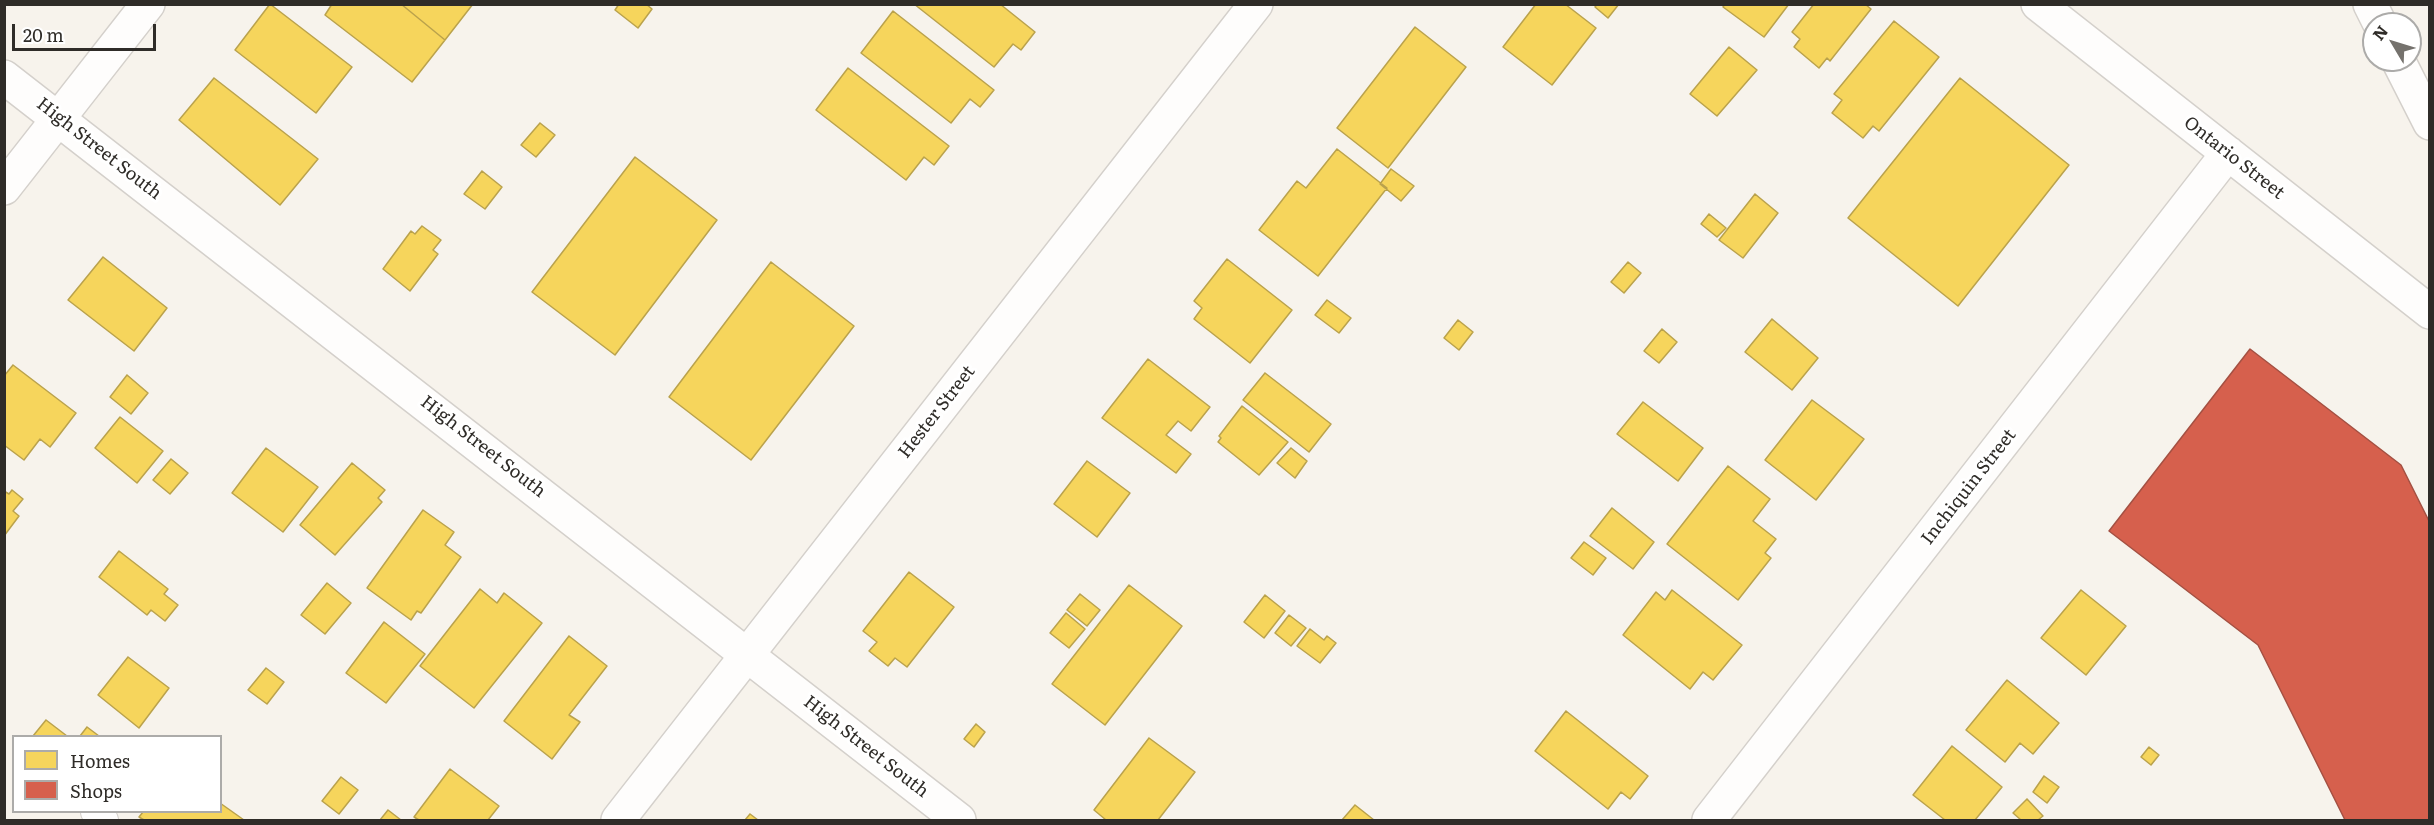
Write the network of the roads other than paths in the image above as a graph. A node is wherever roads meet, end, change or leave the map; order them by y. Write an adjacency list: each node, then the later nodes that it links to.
1 (148, 4): 6 (street)
2 (1256, 4): 11 (street, Hester Street)
3 (2038, 4): 8 (street, Ontario Street)
4 (2404, 72): 7 (street)
5 (4, 77): 6 (street, High Street South)
6 (59, 117): 9 (street); 11 (street, High Street South)
7 (2430, 123)
8 (2228, 153): 10 (street, Ontario Street); 14 (street, Inchiquin Street)
9 (4, 188)
10 (2430, 312)
11 (748, 654): 12 (street, Hester Street); 13 (street, High Street South)
12 (618, 820)
13 (959, 820)
14 (1709, 820)

